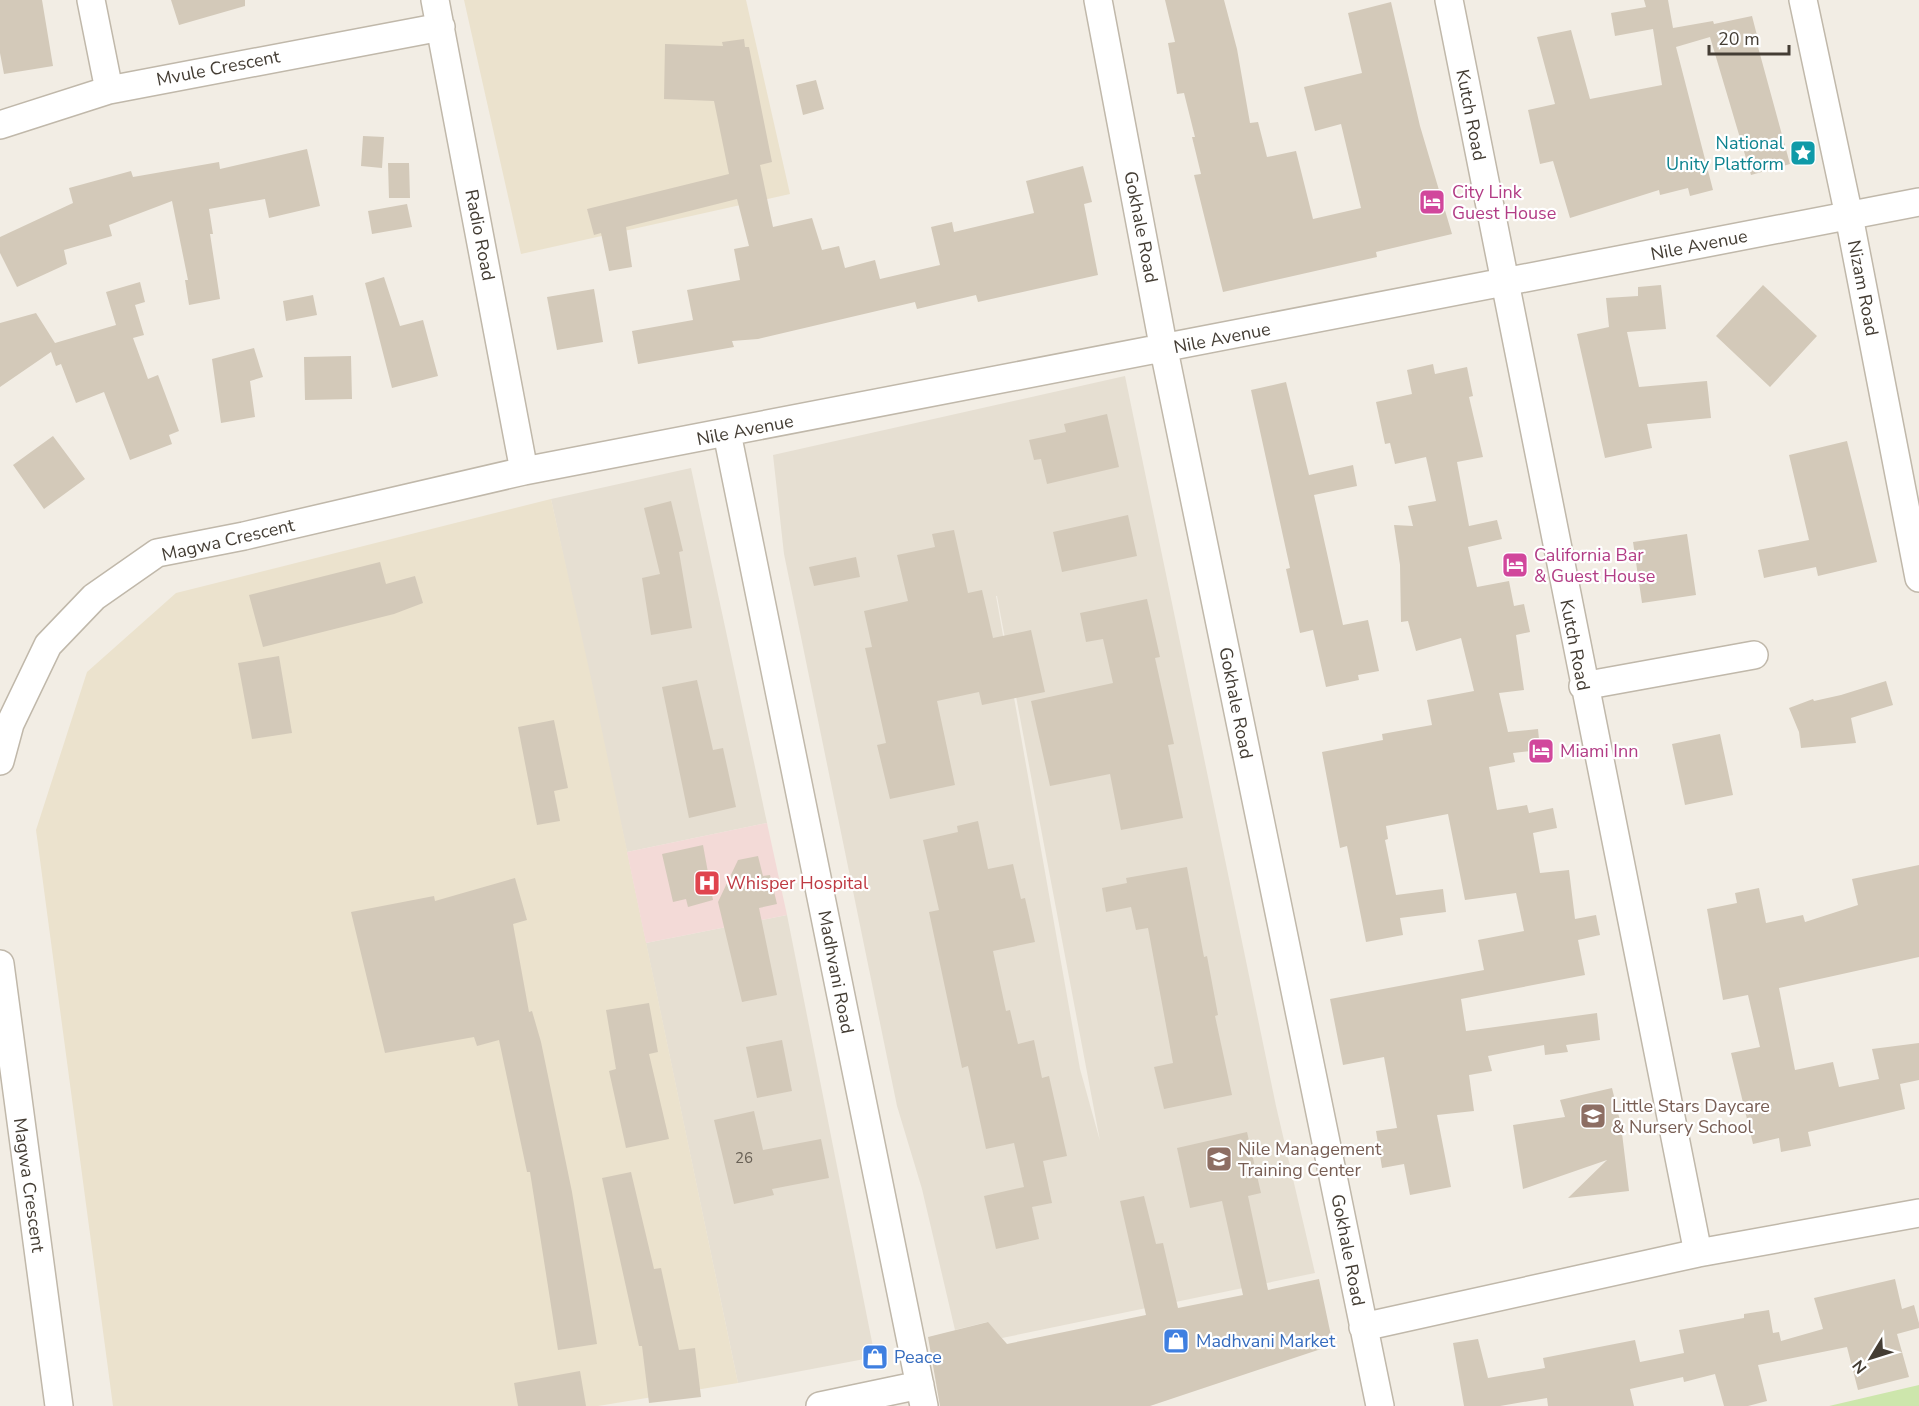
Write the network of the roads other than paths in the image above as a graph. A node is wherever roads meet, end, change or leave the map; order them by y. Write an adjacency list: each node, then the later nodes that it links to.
1 (92, 0): 7 (street)
2 (435, 0): 6 (street, Radio Road)
3 (1098, 0): 12 (street, Gokhale Road)
4 (1449, 0): 11 (street, Kutch Road)
5 (1803, 0): 10 (street, Nizam Road)
6 (441, 27): 7 (street, Mvule Crescent); 14 (street, Radio Road)
7 (109, 90): 8 (street, Mvule Crescent)
8 (0, 125)
9 (1919, 202): 10 (street, Nile Avenue)
10 (1849, 216): 11 (street, Nile Avenue); 15 (street, Nizam Road)
11 (1503, 283): 12 (street, Nile Avenue); 17 (street, Kutch Road)
12 (1164, 350): 13 (street, Nile Avenue); 22 (street, Gokhale Road)
13 (727, 433): 14 (street, Nile Avenue); 23 (street, Madhvani Road)
14 (524, 471): 18 (street, Magwa Crescent)
15 (1919, 578)
16 (1754, 655): 17 (street)
17 (1583, 686): 21 (street, Kutch Road)
18 (0, 761)
19 (0, 964): 24 (street, Magwa Crescent)
20 (1919, 1213): 21 (street)
21 (1698, 1253): 22 (street)
22 (1363, 1327): 26 (street, Gokhale Road)
23 (922, 1396): 25 (street)
24 (59, 1406)
25 (820, 1406)
26 (1380, 1406)

